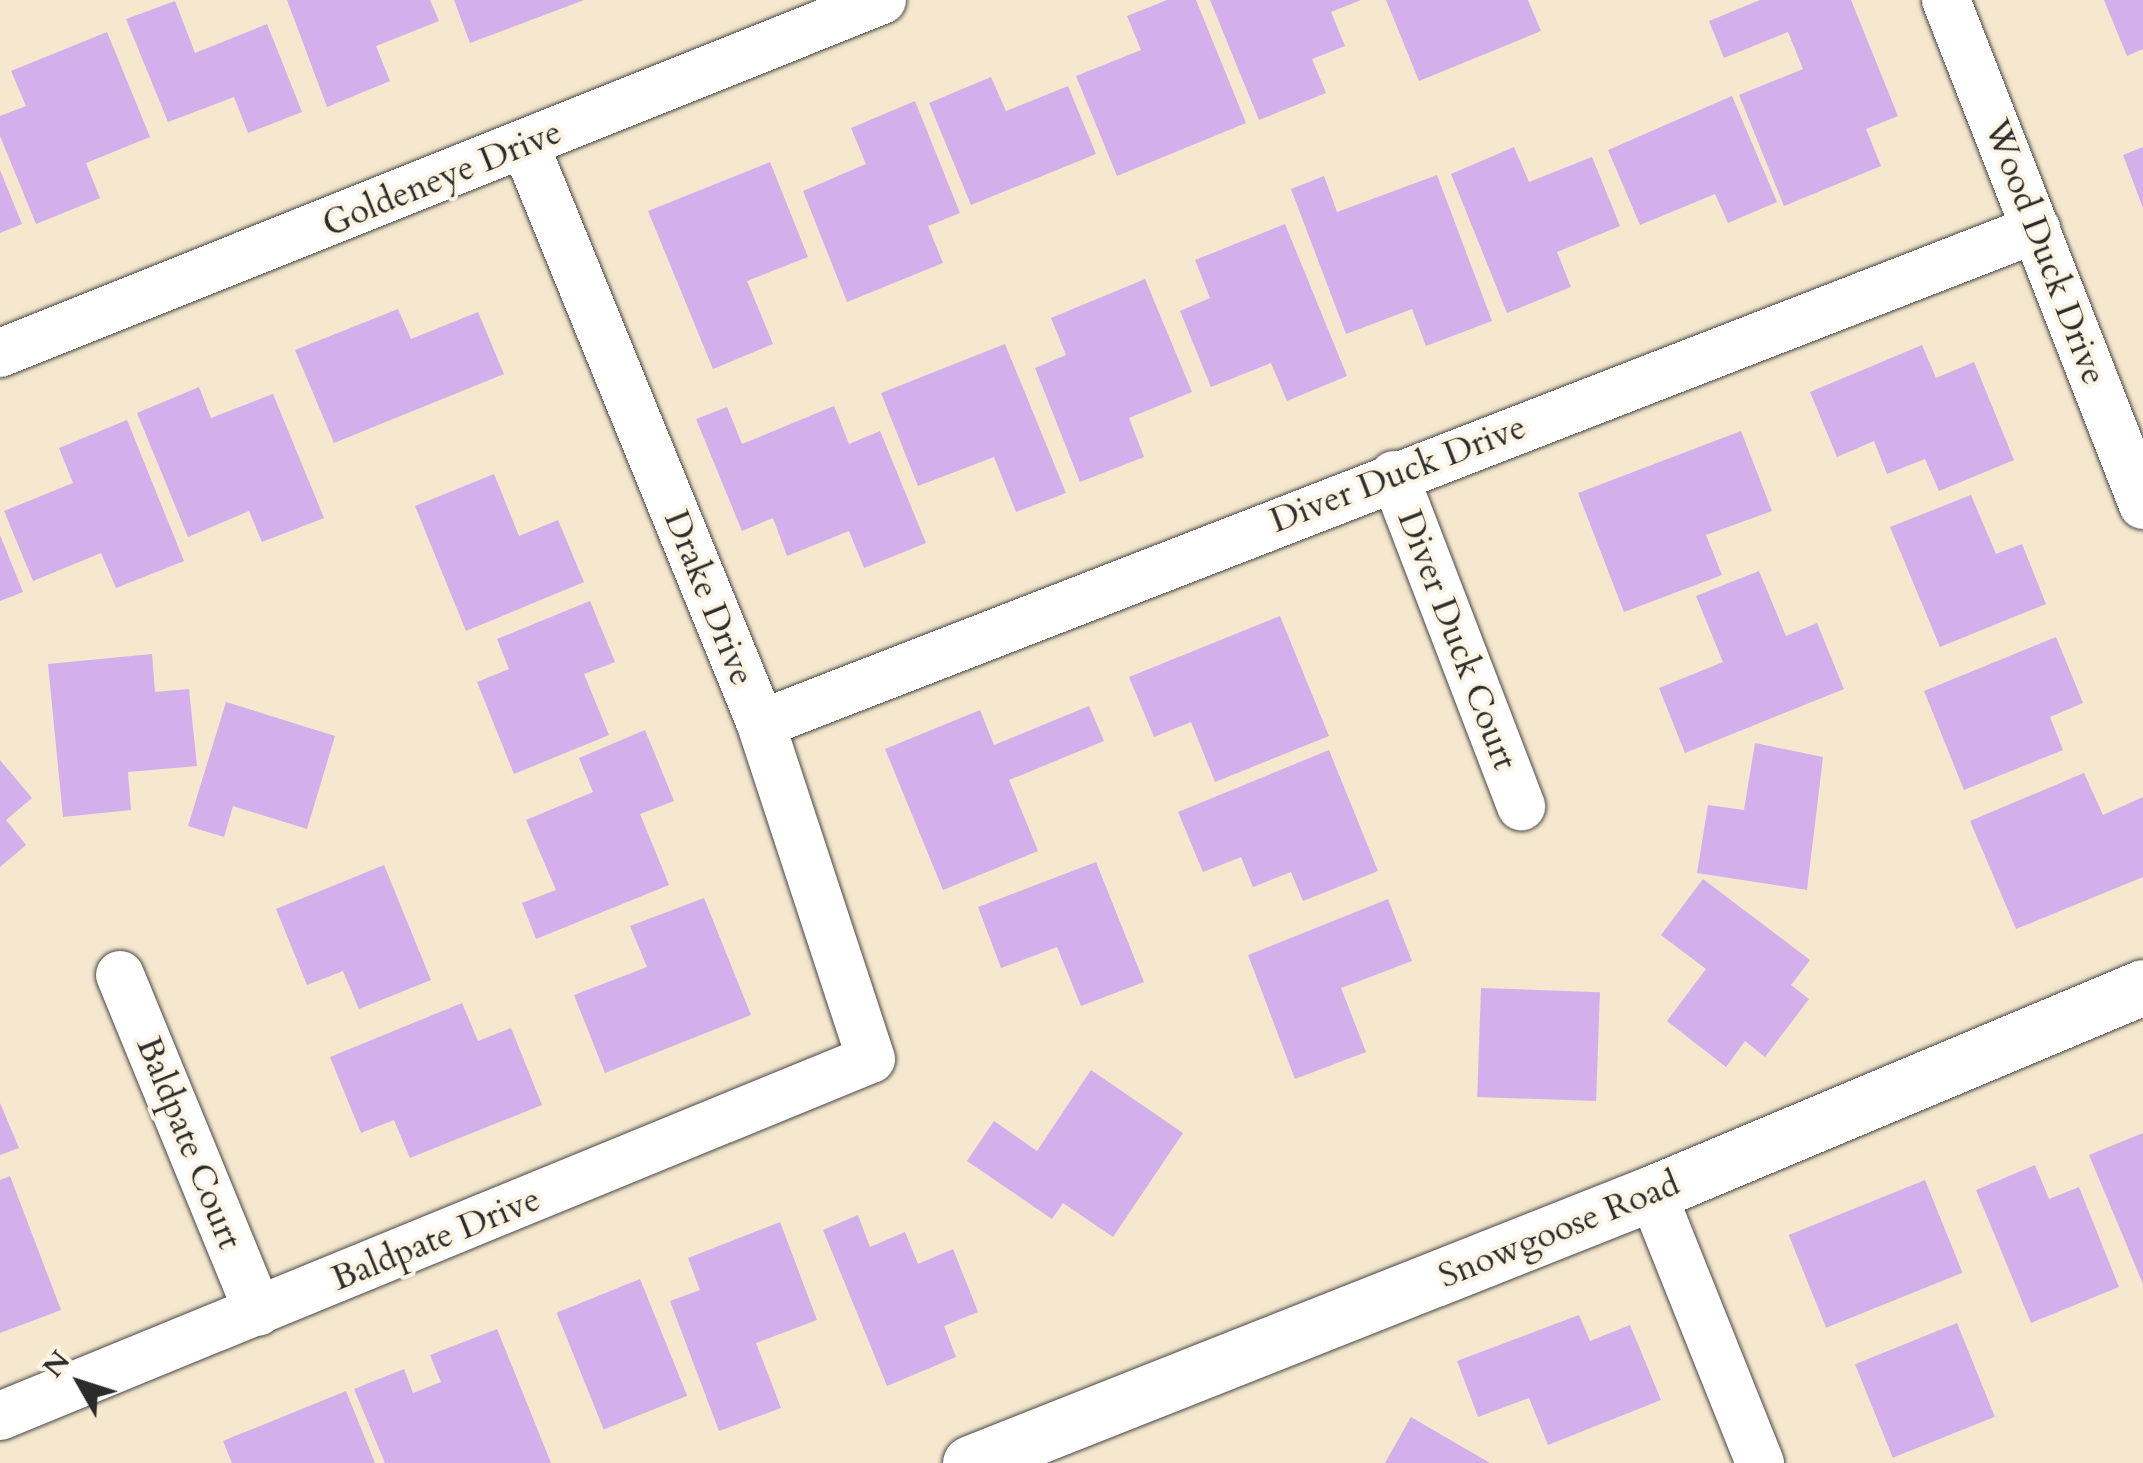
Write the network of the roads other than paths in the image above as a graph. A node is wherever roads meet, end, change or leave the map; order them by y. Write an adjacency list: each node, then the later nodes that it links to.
1 (882, 0): 3 (street, Goldeneye Drive)
2 (1946, 0): 4 (street, Wood Duck Drive)
3 (526, 144): 5 (street, Goldeneye Drive); 8 (street, Drake Drive)
4 (2036, 229): 6 (street, Diver Duck Drive); 7 (street, Wood Duck Drive)
5 (0, 353)
6 (1394, 475): 8 (street, Diver Duck Drive); 9 (street, Diver Duck Court)
7 (2143, 505)
8 (761, 724): 12 (street, Drake Drive)
9 (1521, 806)
10 (120, 974): 14 (street, Baldpate Court)
11 (2143, 987): 13 (street, Snowgoose Road)
12 (871, 1059): 14 (street, Baldpate Drive)
13 (1652, 1194): 16 (street, Snowgoose Road); 17 (street)
14 (258, 1312): 15 (street, Baldpate Drive)
15 (0, 1416)
16 (970, 1463)
17 (1760, 1463)

